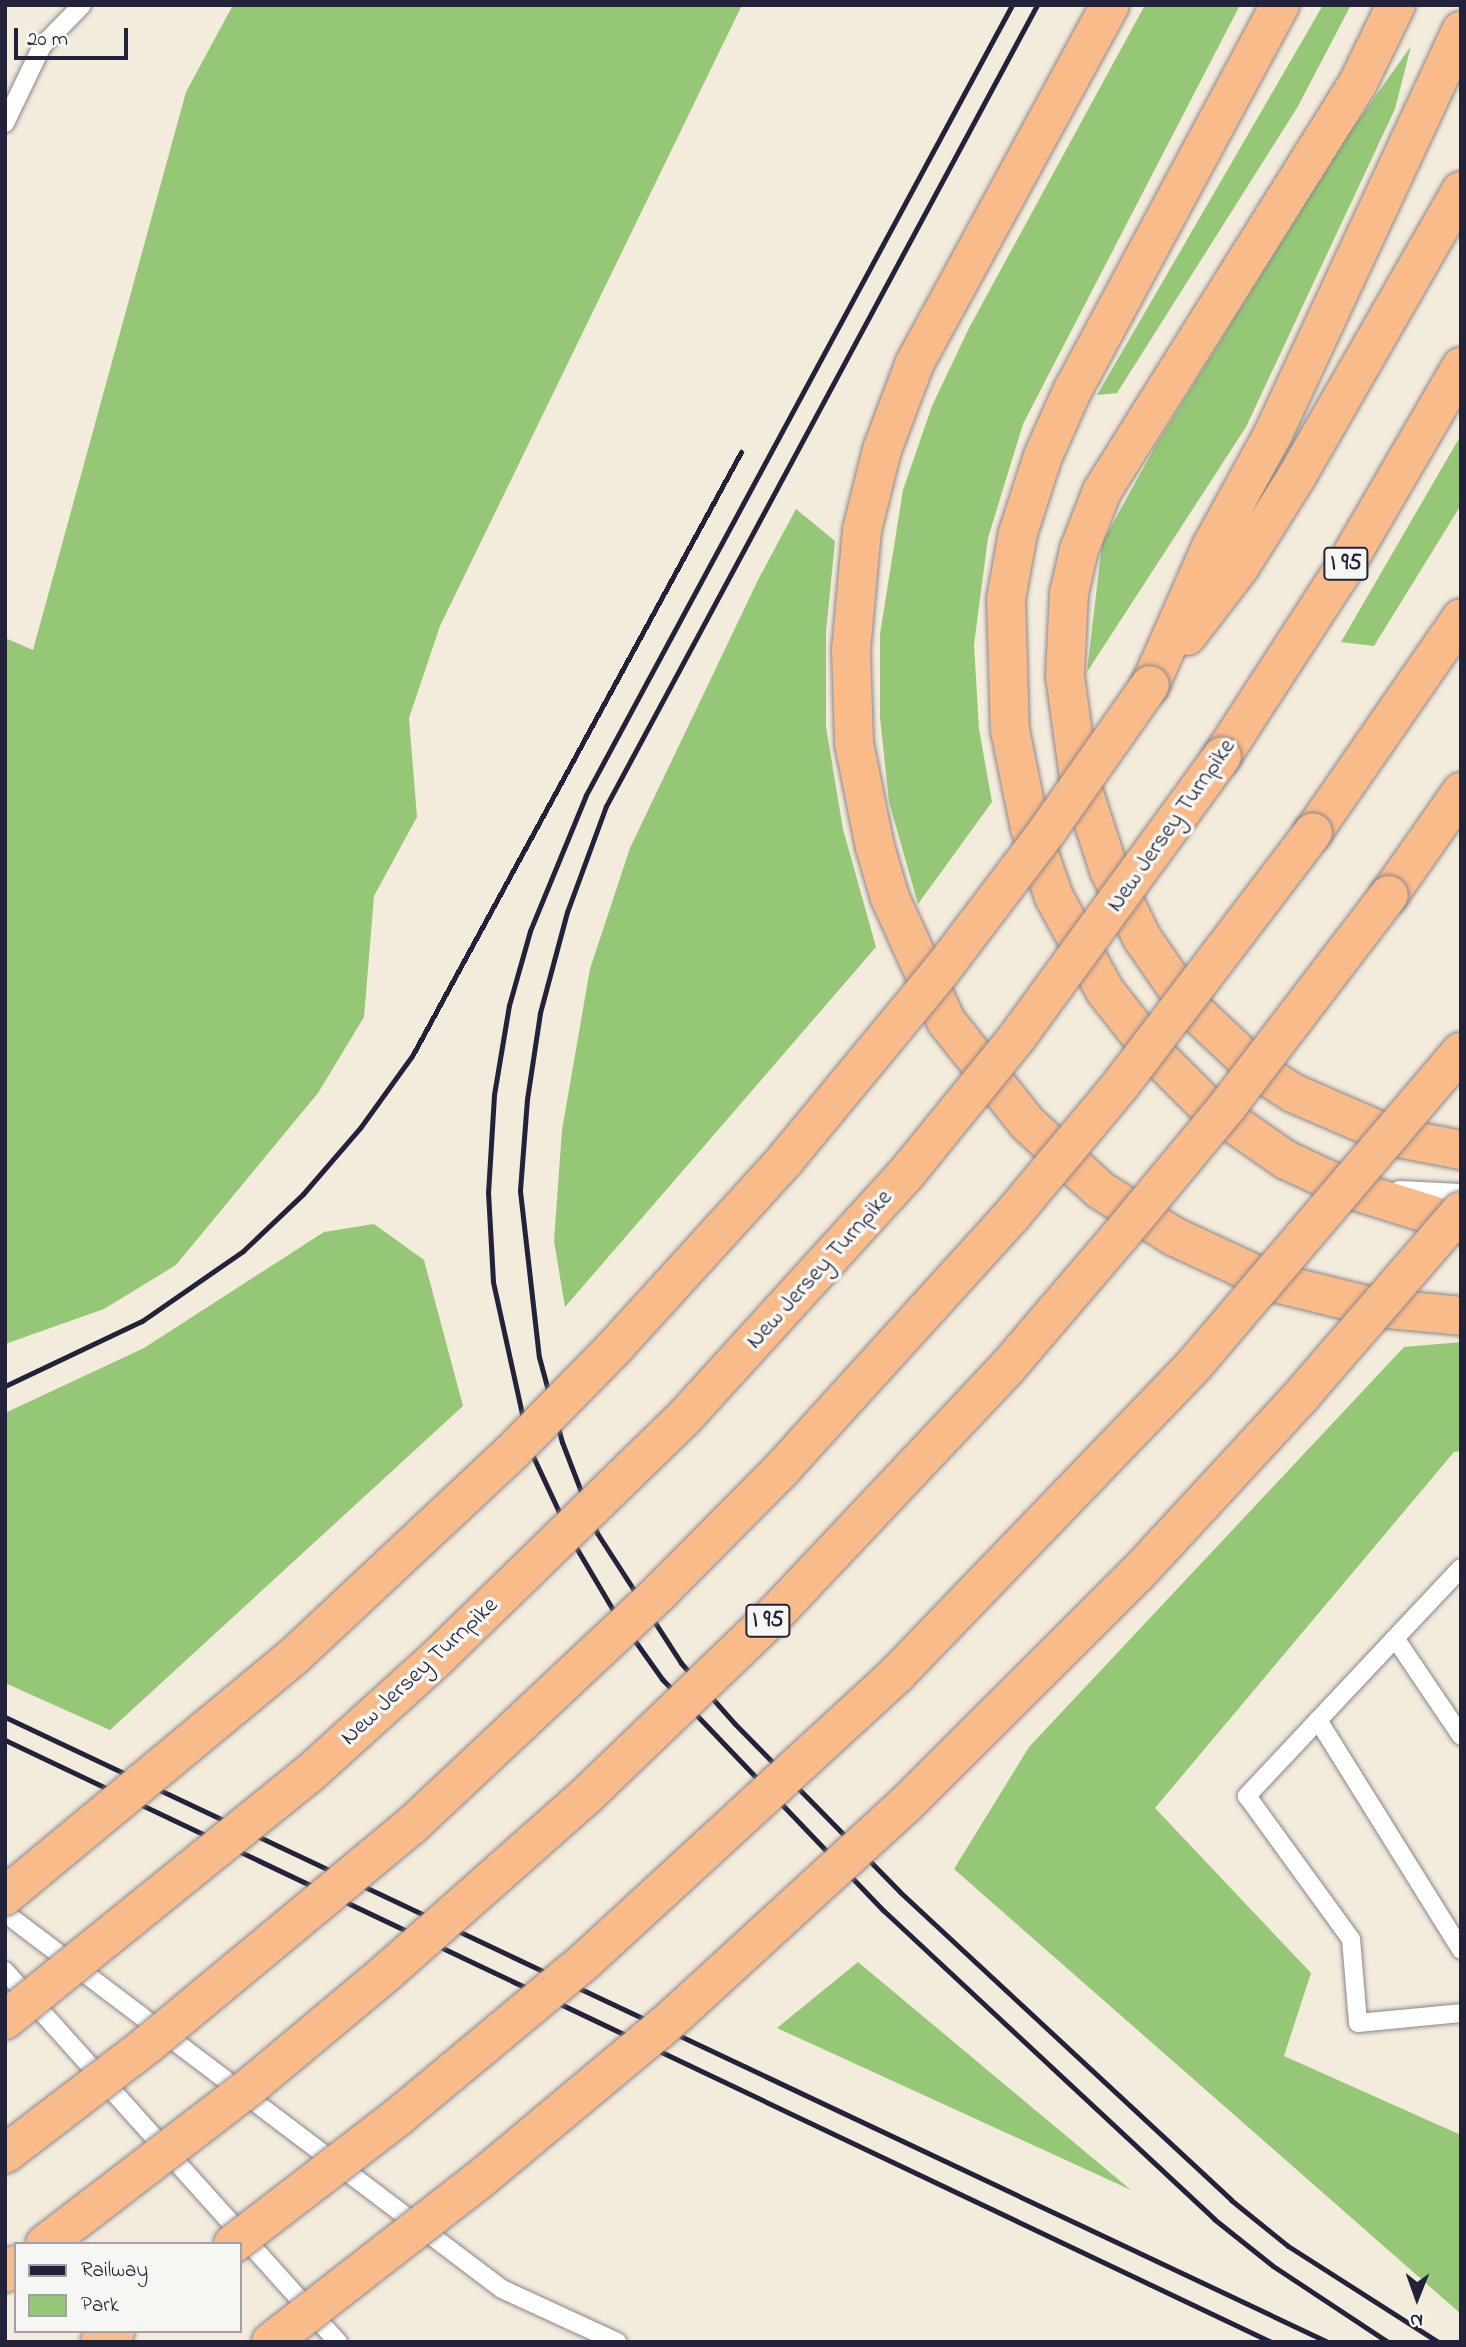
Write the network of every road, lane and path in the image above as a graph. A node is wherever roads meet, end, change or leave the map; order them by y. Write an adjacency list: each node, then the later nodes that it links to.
1 (82, 5): 6 (lane)
2 (1110, 5): 18 (highway)
3 (1280, 5): 14 (highway)
4 (1396, 5): 13 (highway)
5 (1461, 31): 10 (highway)
6 (5, 123)
7 (1461, 191): 10 (highway)
8 (1461, 367): 29 (highway, New Jersey Turnpike / I 95, bridge)
9 (1461, 618): 30 (highway, bridge)
10 (1150, 685): 24 (highway, bridge)
11 (1461, 792): 31 (highway, I 95, bridge)
12 (1461, 1052): 32 (highway, bridge)
13 (1461, 1150)
14 (1346, 1188): 15 (lane); 17 (highway)
15 (1461, 1193)
16 (1461, 1211): 18 (highway, bridge)
17 (1461, 1224)
18 (1378, 1308): 19 (highway); 33 (highway, bridge)
19 (1461, 1316)
20 (1459, 1572): 21 (lane)
21 (1395, 1638): 22 (lane); 23 (lane)
22 (1318, 1720): 26 (lane); 28 (lane)
23 (1461, 1736)
24 (5, 1896)
25 (5, 1913): 35 (lane)
26 (1461, 1950)
27 (5, 1971): 34 (lane)
28 (1461, 2013)
29 (5, 2020)
30 (5, 2154)
31 (47, 2242)
32 (236, 2242)
33 (271, 2342)
34 (338, 2342)
35 (617, 2342)

